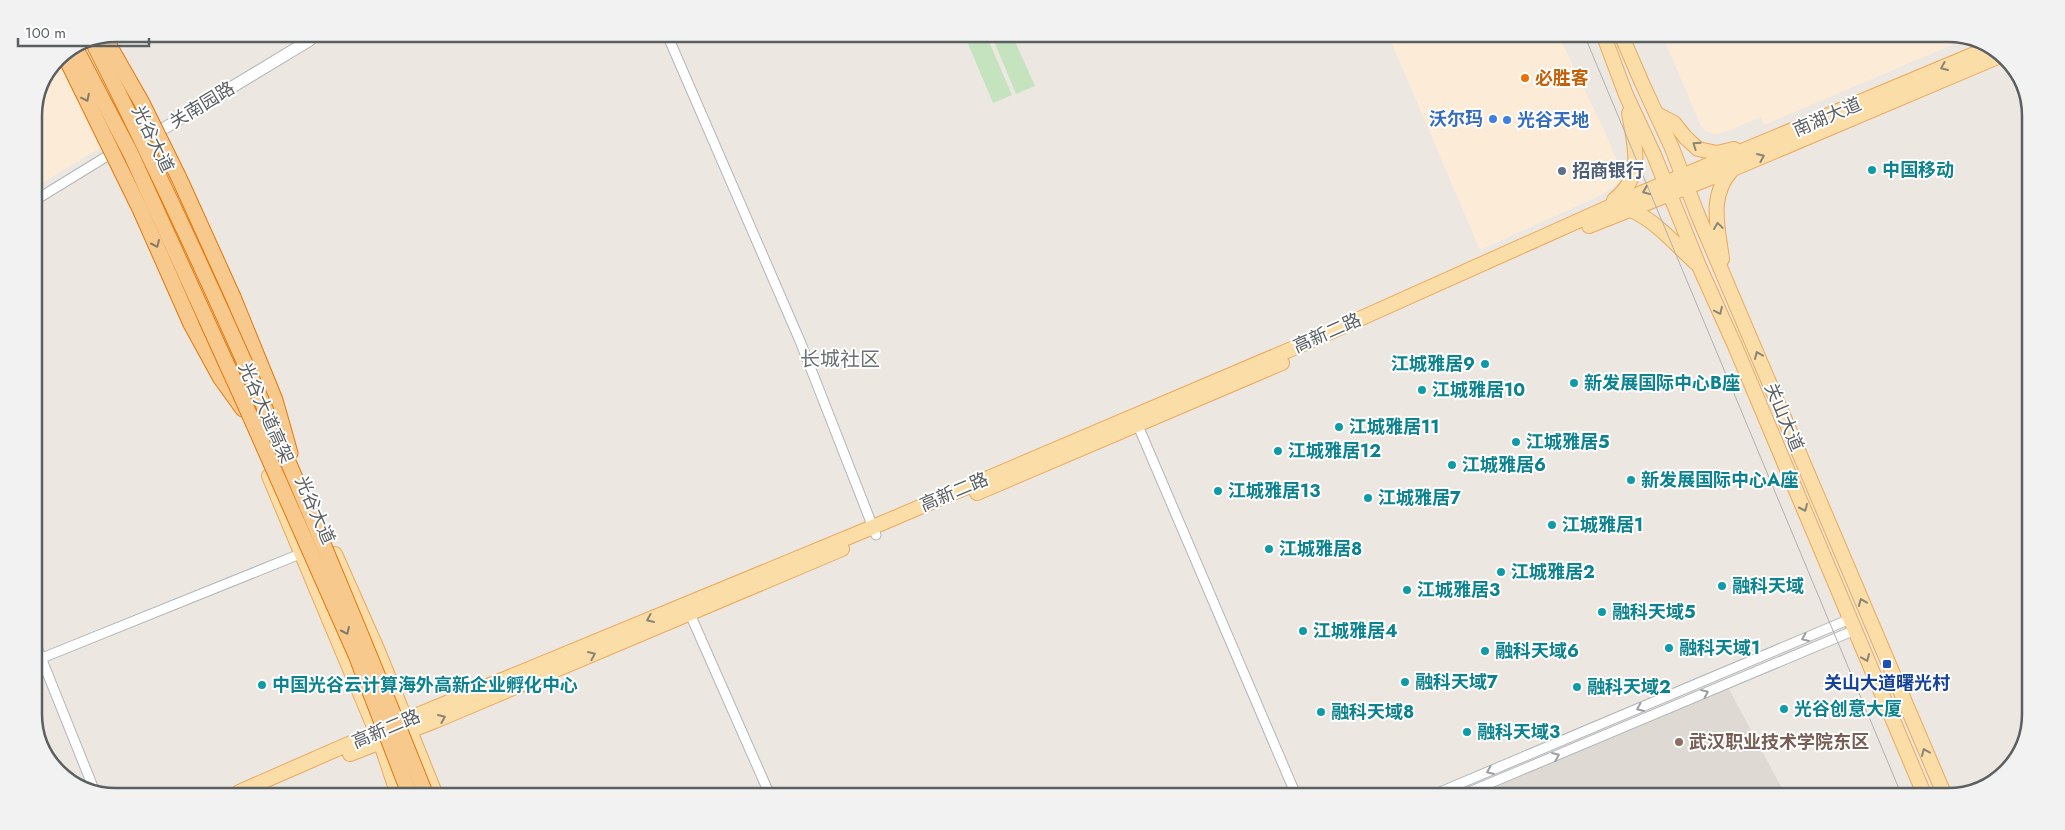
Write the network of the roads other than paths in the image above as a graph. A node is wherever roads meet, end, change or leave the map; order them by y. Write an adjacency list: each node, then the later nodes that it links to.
1 (294, 42): 16 (main road, 关南园路)
2 (307, 42): 16 (main road, 关南园路)
3 (670, 42): 30 (street)
4 (1606, 42): 14 (main road, 关山大道)
5 (1625, 42): 15 (main road, 关山大道)
6 (108, 43): 29 (highway, bridge)
7 (104, 44): 16 (main road, 光谷大道)
8 (95, 46): 45 (highway, 光谷大道高架, bridge)
9 (1982, 51): 17 (main road, 南湖大道, one-way to 17)
10 (80, 53): 18 (main road, 光谷大道)
11 (80, 53): 44 (highway, 光谷大道高架, one-way to 44, bridge)
12 (1994, 59): 19 (main road, 南湖大道, one-way to 12)
13 (68, 61): 27 (highway, one-way to 27, bridge)
14 (1626, 95): 21 (main road, 关山大道); 24 (main road)
15 (1657, 114): 17 (main road, one-way to 15); 20 (main road, 关山大道)
16 (151, 131): 18 (main road, 关南园路); 29 (main road, 光谷大道)
17 (1792, 131): 20 (main road, 南湖大道)
18 (130, 142): 22 (street); 27 (main road, 光谷大道)
19 (1733, 169): 20 (main road, 南湖大道); 26 (main road, one-way to 19)
20 (1685, 182): 21 (main road, 南湖大道); 26 (main road, 关山大道)
21 (1668, 189): 23 (main road, 高新二路); 24 (main road, 高新二路, one-way to 24); 25 (main road, 关山大道)
22 (42, 196)
23 (1631, 210): 25 (main road); 28 (main road, 高新二路)
24 (1601, 211): 28 (main road, 高新二路)
25 (1699, 266): 33 (main road, 关山大道, one-way to 33)
26 (1724, 274): 52 (main road, 关山大道, one-way to 26)
27 (243, 409): 31 (main road, 光谷大道)
28 (1136, 420): 30 (main road, 高新二路); 48 (street)
29 (290, 453): 36 (main road, 光谷大道)
30 (874, 531): 32 (main road, 高新二路); 37 (main road, 高新二路, one-way to 37)
31 (300, 554): 34 (street); 39 (main road, 光谷大道)
32 (690, 614): 38 (main road, 高新二路, one-way to 32); 47 (street)
33 (1853, 624): 49 (street, one-way to 49); 50 (street, one-way to 33); 51 (main road, 关山大道, one-way to 51)
34 (42, 658)
35 (43, 660): 40 (street)
36 (390, 680): 37 (main road); 38 (main road, 光谷大道)
37 (433, 709): 38 (main road, 高新二路)
38 (407, 726): 39 (main road, 高新二路); 46 (main road, 光谷大道)
39 (378, 737): 41 (main road, 高新二路); 42 (main road, 高新二路); 43 (main road, 光谷大道)
40 (92, 783)
41 (249, 788)
42 (270, 788)
43 (396, 788)
44 (407, 788)
45 (423, 788)
46 (433, 788)
47 (767, 788)
48 (1293, 788)
49 (1450, 788)
50 (1478, 788)
51 (1922, 788)
52 (1941, 788)

